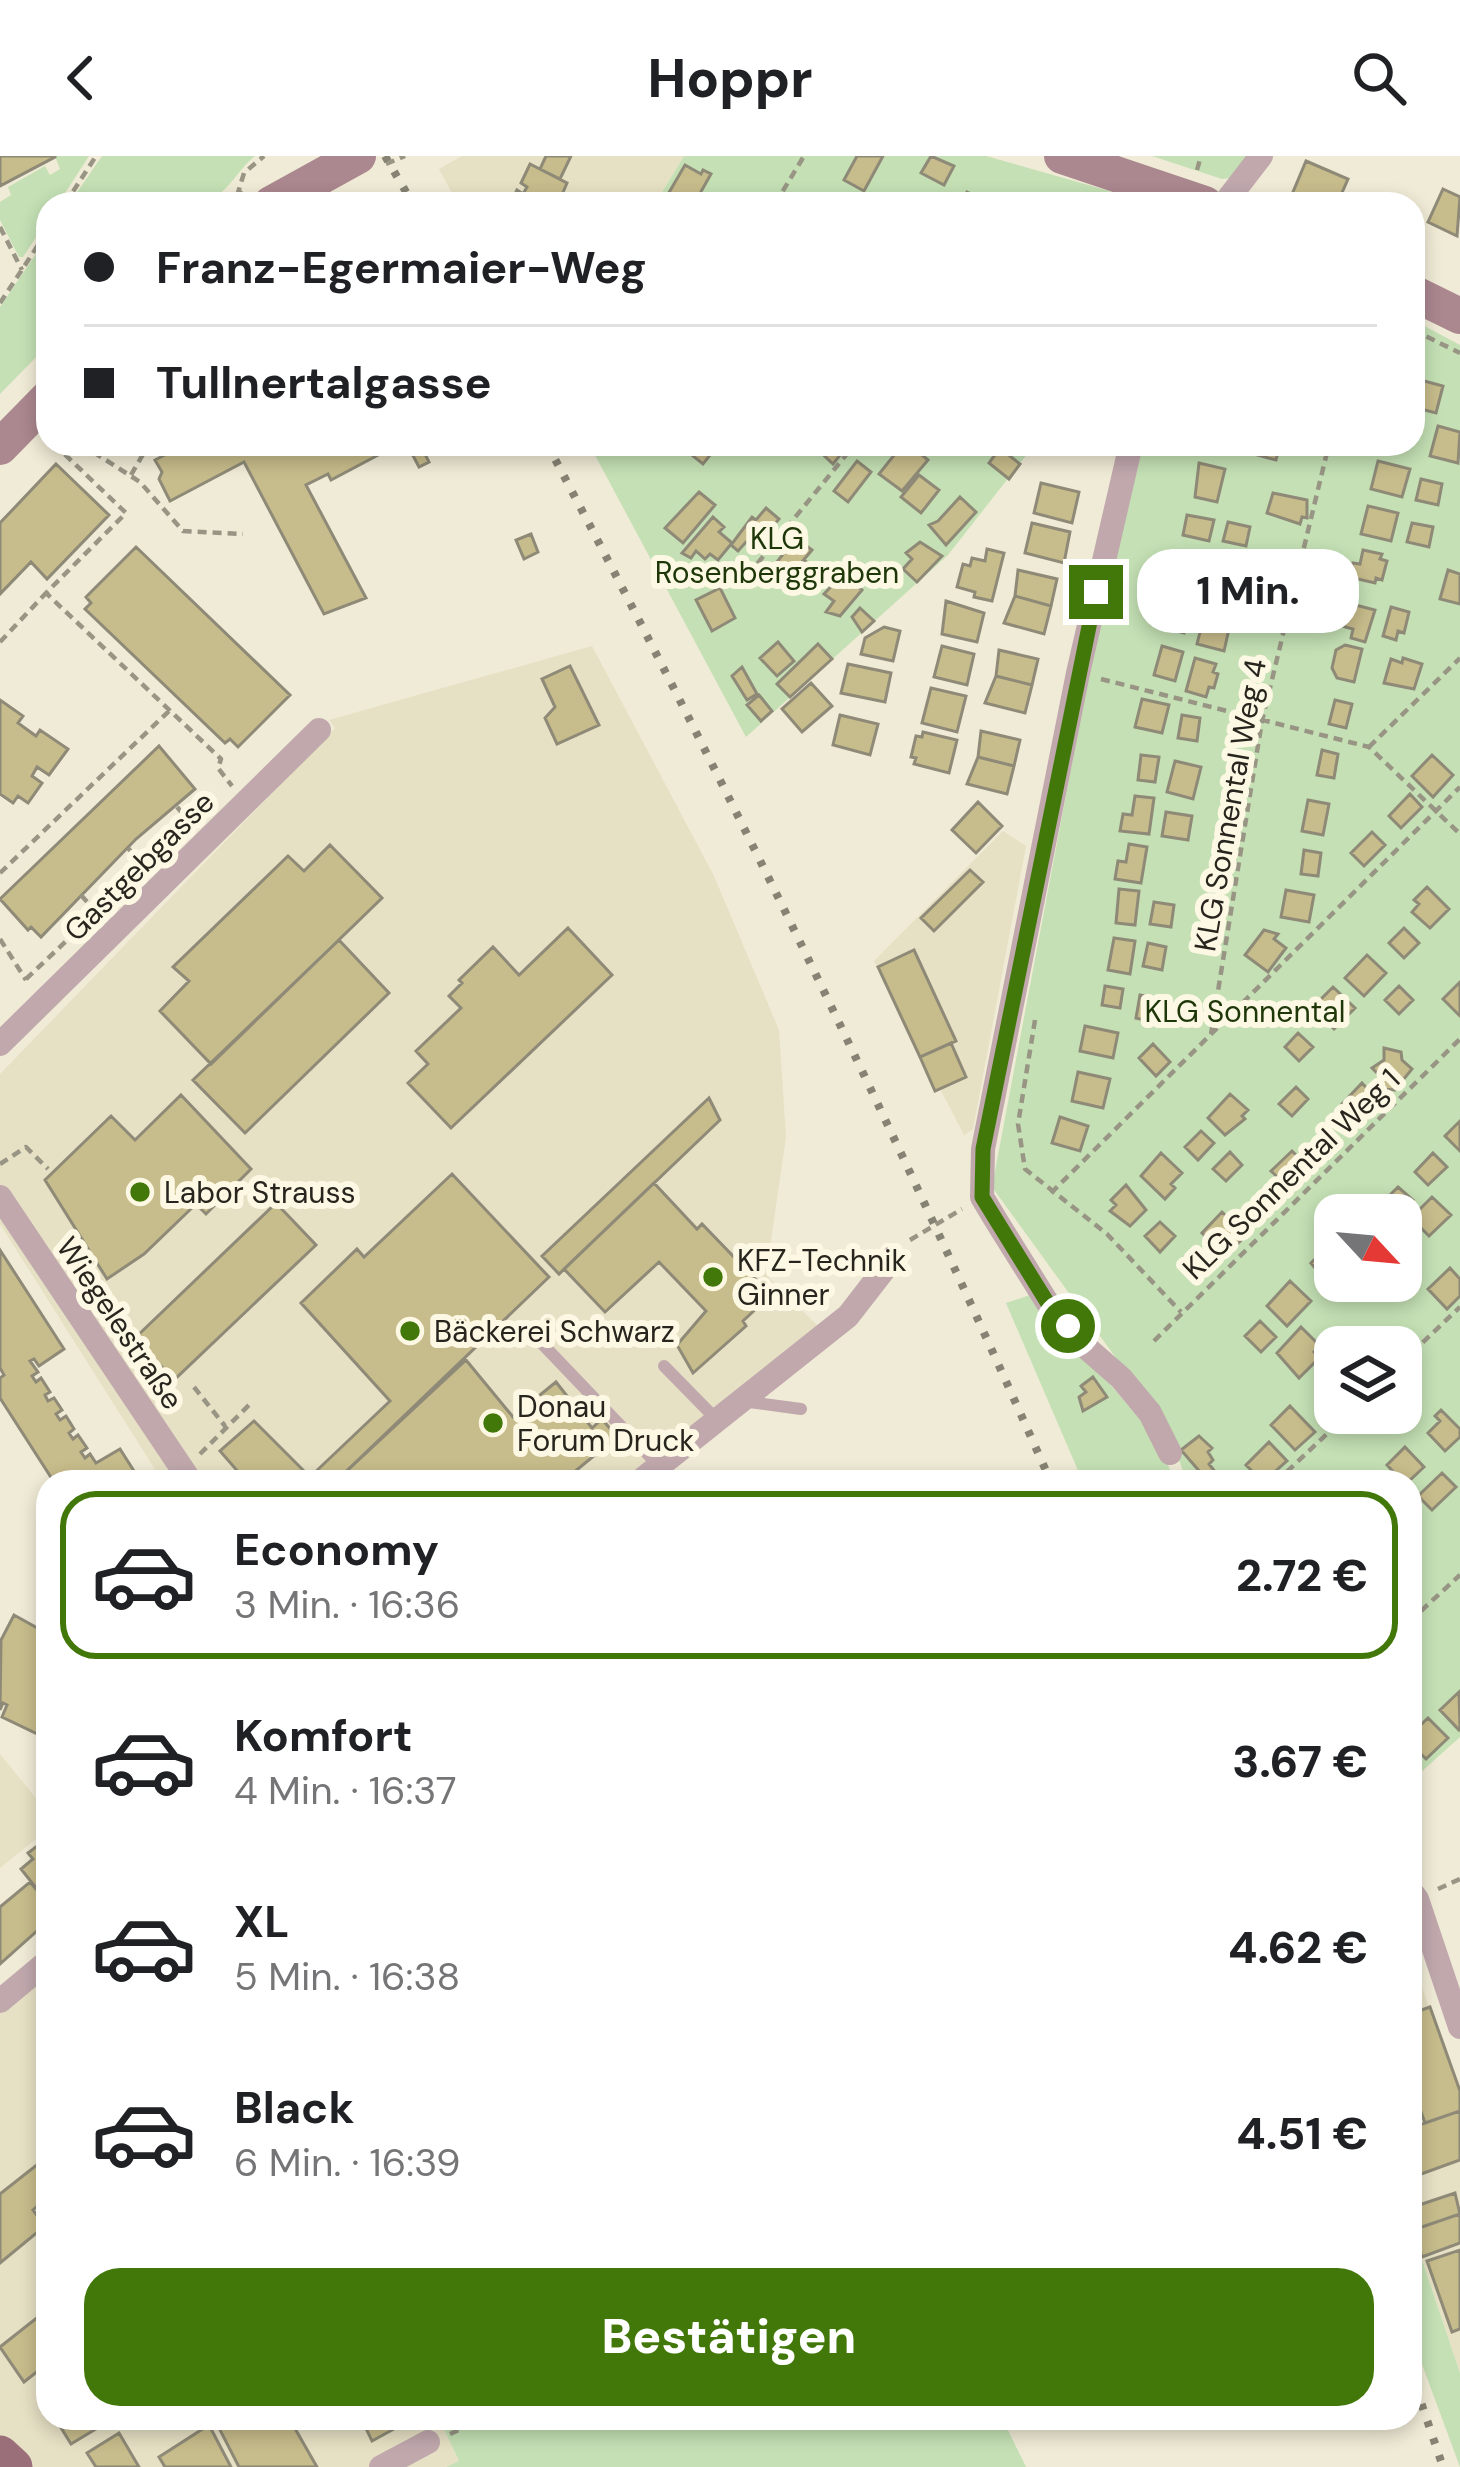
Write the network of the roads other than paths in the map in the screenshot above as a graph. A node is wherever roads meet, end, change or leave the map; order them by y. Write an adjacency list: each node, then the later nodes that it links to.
1 (358, 156): 4 (street)
2 (1062, 156): 5 (street)
3 (1261, 156): 6 (street)
4 (273, 192)
5 (1159, 192)
6 (1234, 192)
7 (1425, 298): 8 (street)
8 (1460, 316)
9 (36, 410): 10 (street)
10 (0, 446)
11 (1128, 456): 21 (street)
12 (320, 730): 13 (street, Gastgebgasse)
13 (0, 1044)
14 (0, 1196): 22 (street, Wiegelestraße)
15 (893, 1258): 18 (street)
16 (529, 1330): 23 (lane)
17 (664, 1366): 20 (lane)
18 (740, 1401): 19 (lane); 20 (street)
19 (801, 1409)
20 (717, 1420): 24 (street)
21 (1170, 1453)
22 (182, 1470)
23 (646, 1470)
24 (654, 1470)
25 (1422, 1913): 28 (street)
26 (36, 1971): 27 (street)
27 (0, 2001)
28 (1458, 2012)
29 (428, 2443): 32 (street)
30 (0, 2455): 31 (main road)
31 (13, 2467)
32 (381, 2467)

